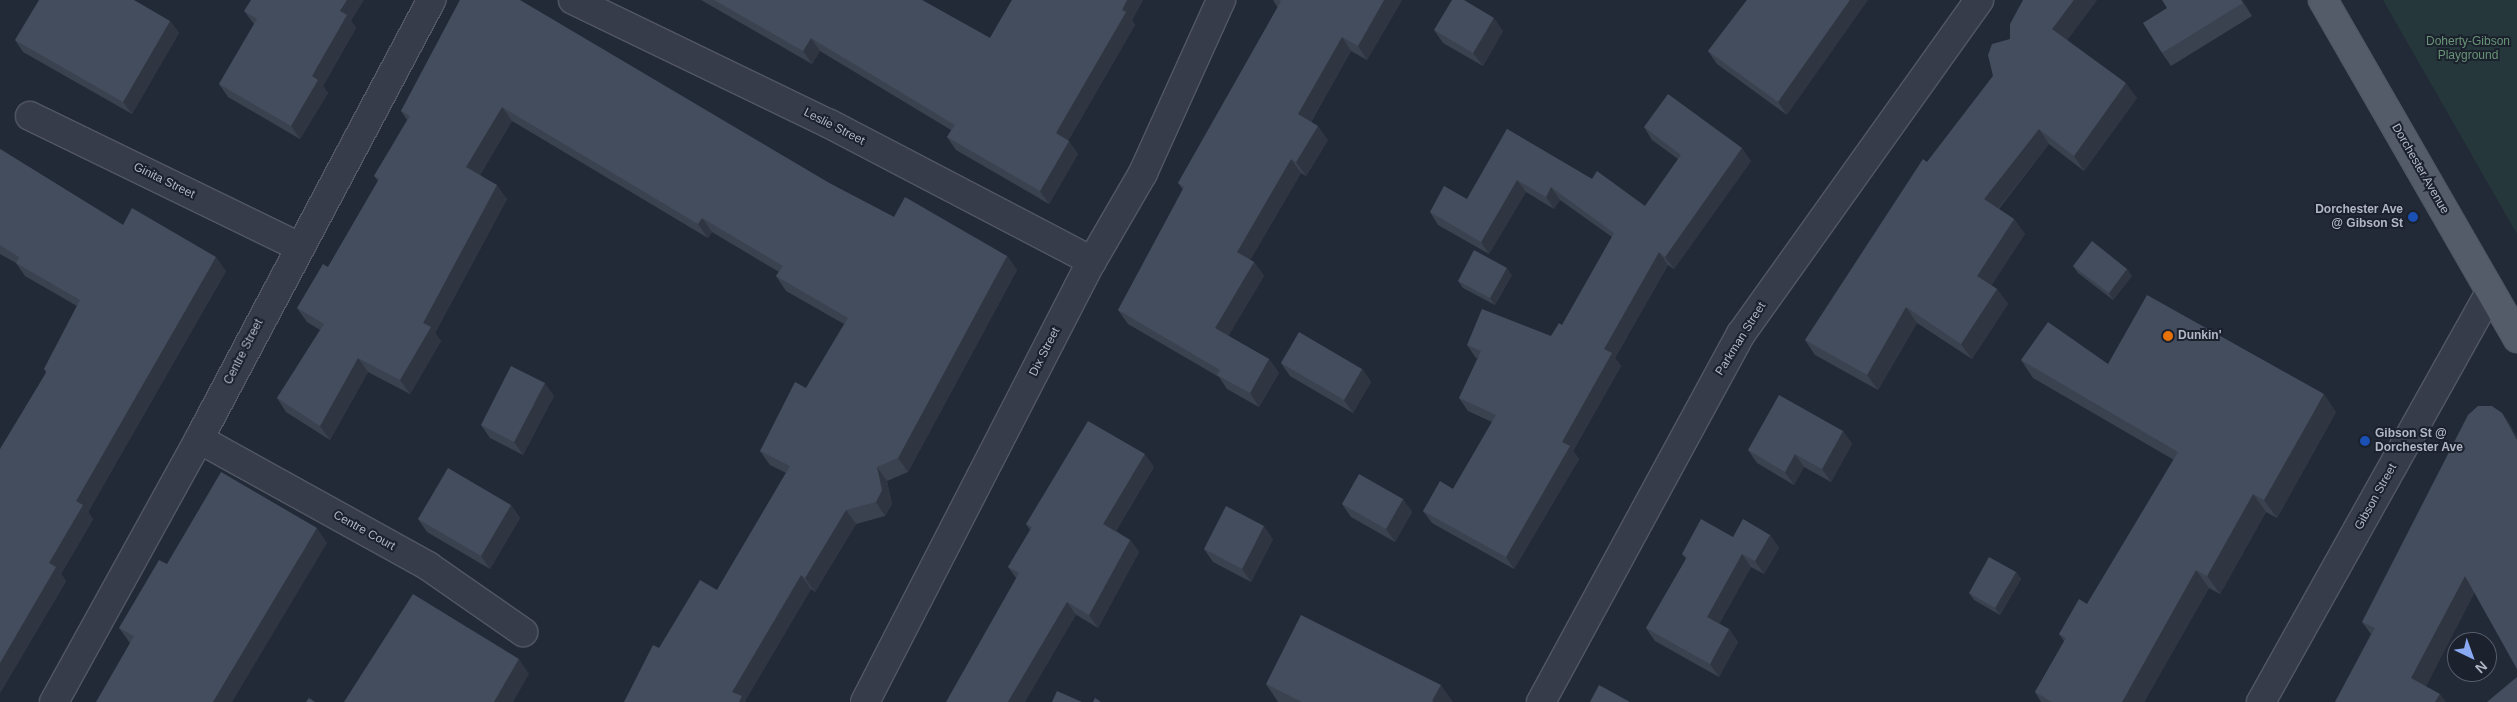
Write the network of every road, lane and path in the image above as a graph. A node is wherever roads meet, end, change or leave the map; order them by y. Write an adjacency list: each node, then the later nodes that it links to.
1 (431, 0): 7 (street, Centre Street)
2 (574, 0): 8 (street, Leslie Street)
3 (1221, 0): 8 (street, Dix Street)
4 (1979, 0): 15 (street, Parkman Street)
5 (2323, 0): 9 (main road, Dorchester Avenue)
6 (30, 116): 7 (street, Ginita Street)
7 (298, 246): 11 (street, Centre Street)
8 (1092, 261): 14 (street, Dix Street)
9 (2490, 292): 10 (main road, Dorchester Avenue); 16 (street, Gibson Street)
10 (2517, 338)
11 (199, 439): 12 (street, Centre Court); 13 (street, Centre Street)
12 (524, 632)
13 (54, 702)
14 (865, 702)
15 (1541, 702)
16 (2261, 702)

